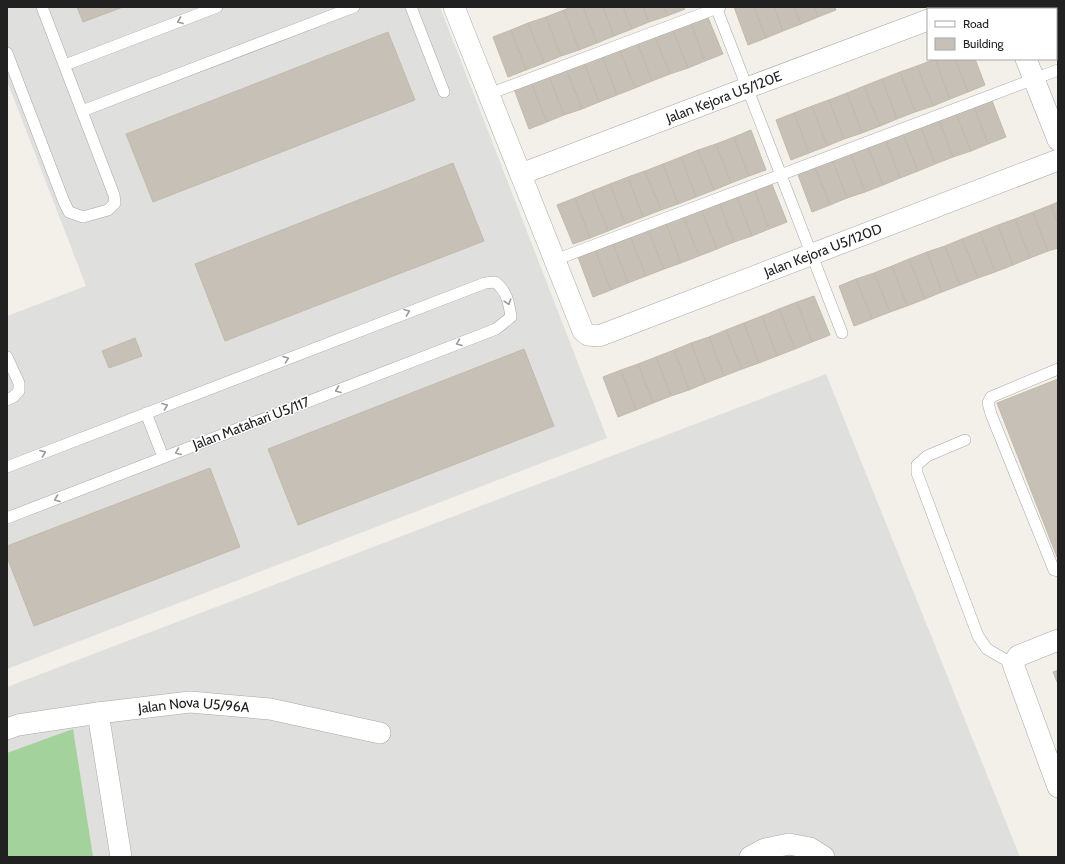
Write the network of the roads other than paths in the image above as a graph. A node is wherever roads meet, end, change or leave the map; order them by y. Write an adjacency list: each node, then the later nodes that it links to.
1 (42, 7): 10 (lane)
2 (217, 7): 10 (lane, one-way to 10)
3 (354, 7): 16 (lane)
4 (412, 7): 14 (lane)
5 (718, 8): 13 (lane); 15 (lane)
6 (461, 9): 15 (street)
7 (927, 20): 13 (street, Jalan Kejora U5/120E)
8 (7, 53): 16 (lane)
9 (1026, 60): 12 (street)
10 (65, 65): 16 (lane)
11 (1058, 70): 12 (lane)
12 (1034, 79): 17 (street); 20 (lane)
13 (747, 88): 19 (street, Jalan Kejora U5/120E); 20 (lane)
14 (444, 92)
15 (489, 94): 19 (street)
16 (82, 111)
17 (1058, 140)
18 (1058, 160): 21 (street, Jalan Kejora U5/120D)
19 (520, 174): 22 (street)
20 (781, 175): 21 (lane); 22 (lane)
21 (812, 254): 22 (street, Jalan Kejora U5/120D); 23 (lane)
22 (555, 260)
23 (842, 333)
24 (7, 357): 26 (lane)
25 (1058, 369): 32 (lane)
26 (7, 400)
27 (146, 414): 29 (lane); 29 (lane, Jalan Matahari U5/117, one-way to 29); 30 (lane, one-way to 27)
28 (965, 440): 34 (lane)
29 (163, 458): 31 (lane, Jalan Matahari U5/117, one-way to 31)
30 (7, 467)
31 (7, 518)
32 (1058, 571)
33 (1058, 640): 34 (street)
34 (1013, 664): 38 (street)
35 (98, 713): 36 (street, Jalan Nova U5/96A); 37 (street, Jalan Nova U5/96A); 39 (street)
36 (7, 729)
37 (380, 733)
38 (1058, 787)
39 (121, 857)
40 (750, 857): 41 (street)
41 (824, 857)

